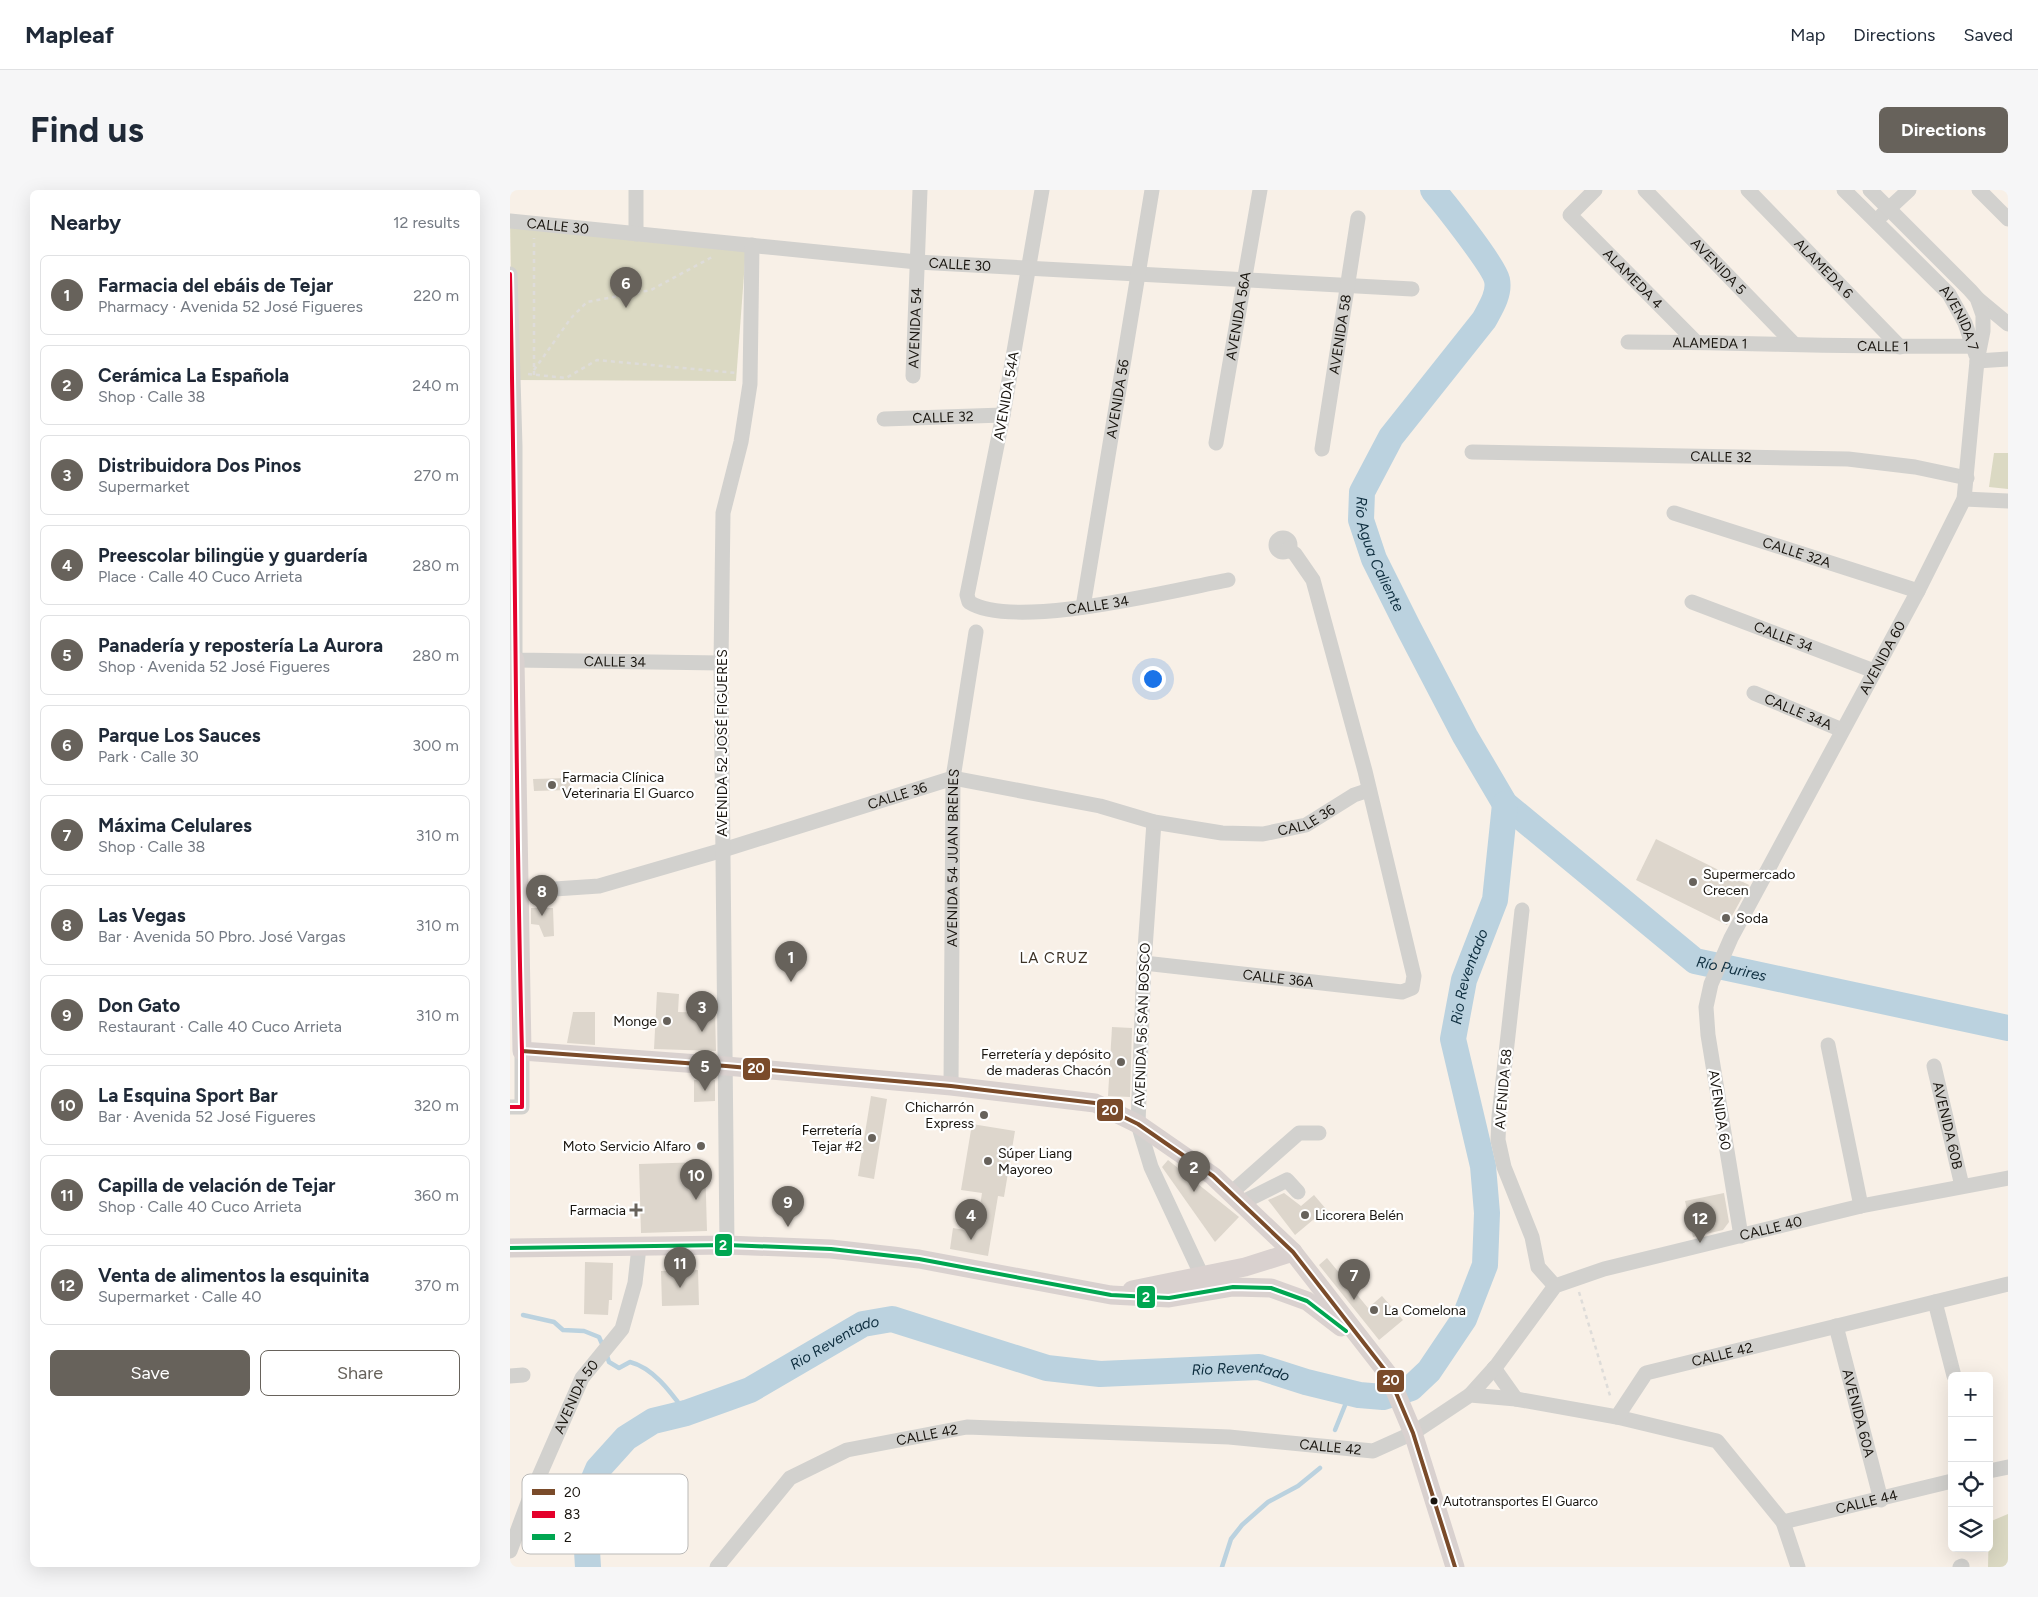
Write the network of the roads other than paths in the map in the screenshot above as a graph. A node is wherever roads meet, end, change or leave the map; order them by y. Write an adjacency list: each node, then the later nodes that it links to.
1 (636, 190): 18 (street)
2 (920, 190): 20 (street, AVENIDA 54)
3 (1042, 190): 21 (street, AVENIDA 54A)
4 (1152, 190): 23 (street, AVENIDA 56)
5 (1260, 190): 24 (street, AVENIDA 56A)
6 (1595, 190): 30 (street, ALAMEDA 4)
7 (1645, 190): 31 (street, AVENIDA 5)
8 (1748, 190): 33 (street, ALAMEDA 6)
9 (1844, 190): 17 (street, AVENIDA 7)
10 (1870, 190): 13 (street, AVENIDA 7)
11 (1908, 190): 13 (street)
12 (1979, 190): 15 (street)
13 (1888, 209): 17 (street); 27 (street, AVENIDA 7)
14 (1358, 218): 25 (street, AVENIDA 58)
15 (2008, 219)
16 (510, 221): 18 (street, CALLE 30)
17 (1875, 222): 32 (street, AVENIDA 7)
18 (636, 234): 19 (street, CALLE 30)
19 (752, 245): 20 (street, CALLE 30); 55 (street, AVENIDA 52 JOSÉ FIGUERES)
20 (917, 262): 21 (street, CALLE 30); 36 (street, AVENIDA 54)
21 (1028, 270): 23 (street, CALLE 30); 37 (street, AVENIDA 54A)
22 (510, 274): 40 (street)
23 (1137, 275): 24 (street, CALLE 30); 52 (street, AVENIDA 56)
24 (1245, 280): 25 (street, CALLE 30); 39 (street, AVENIDA 56A)
25 (1347, 285): 26 (street, CALLE 30); 41 (street, AVENIDA 58)
26 (1412, 288)
27 (1977, 298): 28 (street); 35 (street, AVENIDA 7)
28 (2008, 324)
29 (1628, 342): 30 (street, ALAMEDA 1)
30 (1696, 342): 31 (street, ALAMEDA 1)
31 (1793, 343): 33 (street, CALLE 1)
32 (1974, 346): 33 (street, CALLE 1); 35 (street, AVENIDA 7)
33 (1900, 347)
34 (2008, 359): 35 (street)
35 (1978, 361): 43 (street, AVENIDA 60)
36 (913, 376)
37 (1003, 415): 38 (street, CALLE 32); 50 (street, AVENIDA 54A)
38 (884, 419)
39 (1216, 443)
40 (512, 447): 54 (street)
41 (1322, 449)
42 (1472, 452): 43 (street, CALLE 32)
43 (1967, 478): 44 (street, AVENIDA 60)
44 (1964, 499): 45 (street); 49 (street, AVENIDA 60)
45 (2008, 501)
46 (1674, 513): 49 (street, CALLE 32A)
47 (1288, 549): 60 (street)
48 (1228, 580): 52 (street, CALLE 34)
49 (1918, 591): 56 (street, AVENIDA 60)
50 (969, 602): 52 (street, CALLE 34)
51 (1692, 602): 56 (street, CALLE 34)
52 (1083, 607)
53 (976, 632): 59 (street, AVENIDA 54 JUAN BRENES)
54 (513, 660): 55 (street, CALLE 34); 63 (main road)
55 (721, 663): 62 (street, AVENIDA 52 JOSÉ FIGUERES)
56 (1874, 671): 58 (street, AVENIDA 60)
57 (1754, 693): 58 (street, CALLE 34A)
58 (1842, 730): 79 (street, AVENIDA 60)
59 (953, 778): 61 (street, CALLE 36); 62 (street, CALLE 36); 70 (street, AVENIDA 54 JUAN BRENES)
60 (1370, 790): 61 (street, CALLE 36); 65 (street, CALLE 36A)
61 (1154, 822): 65 (street, AVENIDA 56 SAN BOSCO)
62 (723, 850): 63 (street, CALLE 36); 68 (street, AVENIDA 52 JOSÉ FIGUERES)
63 (515, 892): 67 (main road)
64 (1522, 910): 86 (street, AVENIDA 58)
65 (1144, 963): 72 (street, AVENIDA 56 SAN BOSCO)
66 (1828, 1045): 78 (street)
67 (522, 1051): 68 (main road); 71 (street)
68 (726, 1066): 70 (main road); 80 (street, AVENIDA 52 JOSÉ FIGUERES)
69 (1934, 1066): 75 (street, AVENIDA 60B)
70 (950, 1086): 72 (main road)
71 (516, 1107)
72 (1138, 1124): 77 (main road); 84 (street, AVENIDA 56 SAN BOSCO)
73 (1319, 1133): 77 (street)
74 (2008, 1178): 75 (street, CALLE 40)
75 (1962, 1186): 78 (street, CALLE 40)
76 (1298, 1192): 77 (street)
77 (1236, 1198): 83 (main road)
78 (1861, 1206): 79 (street, CALLE 40)
79 (1741, 1236): 86 (street, CALLE 40)
80 (727, 1245): 81 (main road); 87 (main road)
81 (639, 1247): 82 (main road); 99 (street, AVENIDA 50)
82 (510, 1248)
83 (1293, 1252): 84 (main road); 92 (main road)
84 (1202, 1276): 87 (main road)
85 (2008, 1284): 88 (street, CALLE 42)
86 (1555, 1286): 90 (street)
87 (1111, 1295): 92 (main road)
88 (1935, 1302): 89 (street, CALLE 42); 91 (street)
89 (1836, 1326): 95 (street, CALLE 42); 101 (street, AVENIDA 60A)
90 (1494, 1368): 93 (street); 94 (street)
91 (1953, 1372)
92 (1389, 1377): 96 (main road)
93 (1470, 1395): 94 (street); 96 (street, CALLE 42)
94 (1516, 1399): 95 (street)
95 (1617, 1417): 103 (street)
96 (1410, 1425): 105 (street, CALLE 42); 106 (main road)
97 (2008, 1467): 98 (street)
98 (1993, 1470)
99 (540, 1474)
100 (1948, 1482): 101 (street, CALLE 44)
101 (1882, 1500): 103 (street, CALLE 44)
102 (522, 1519): 104 (street, AVENIDA 50)
103 (1783, 1522): 107 (street)
104 (510, 1551)
105 (717, 1567)
106 (1455, 1567)
107 (1798, 1567)

